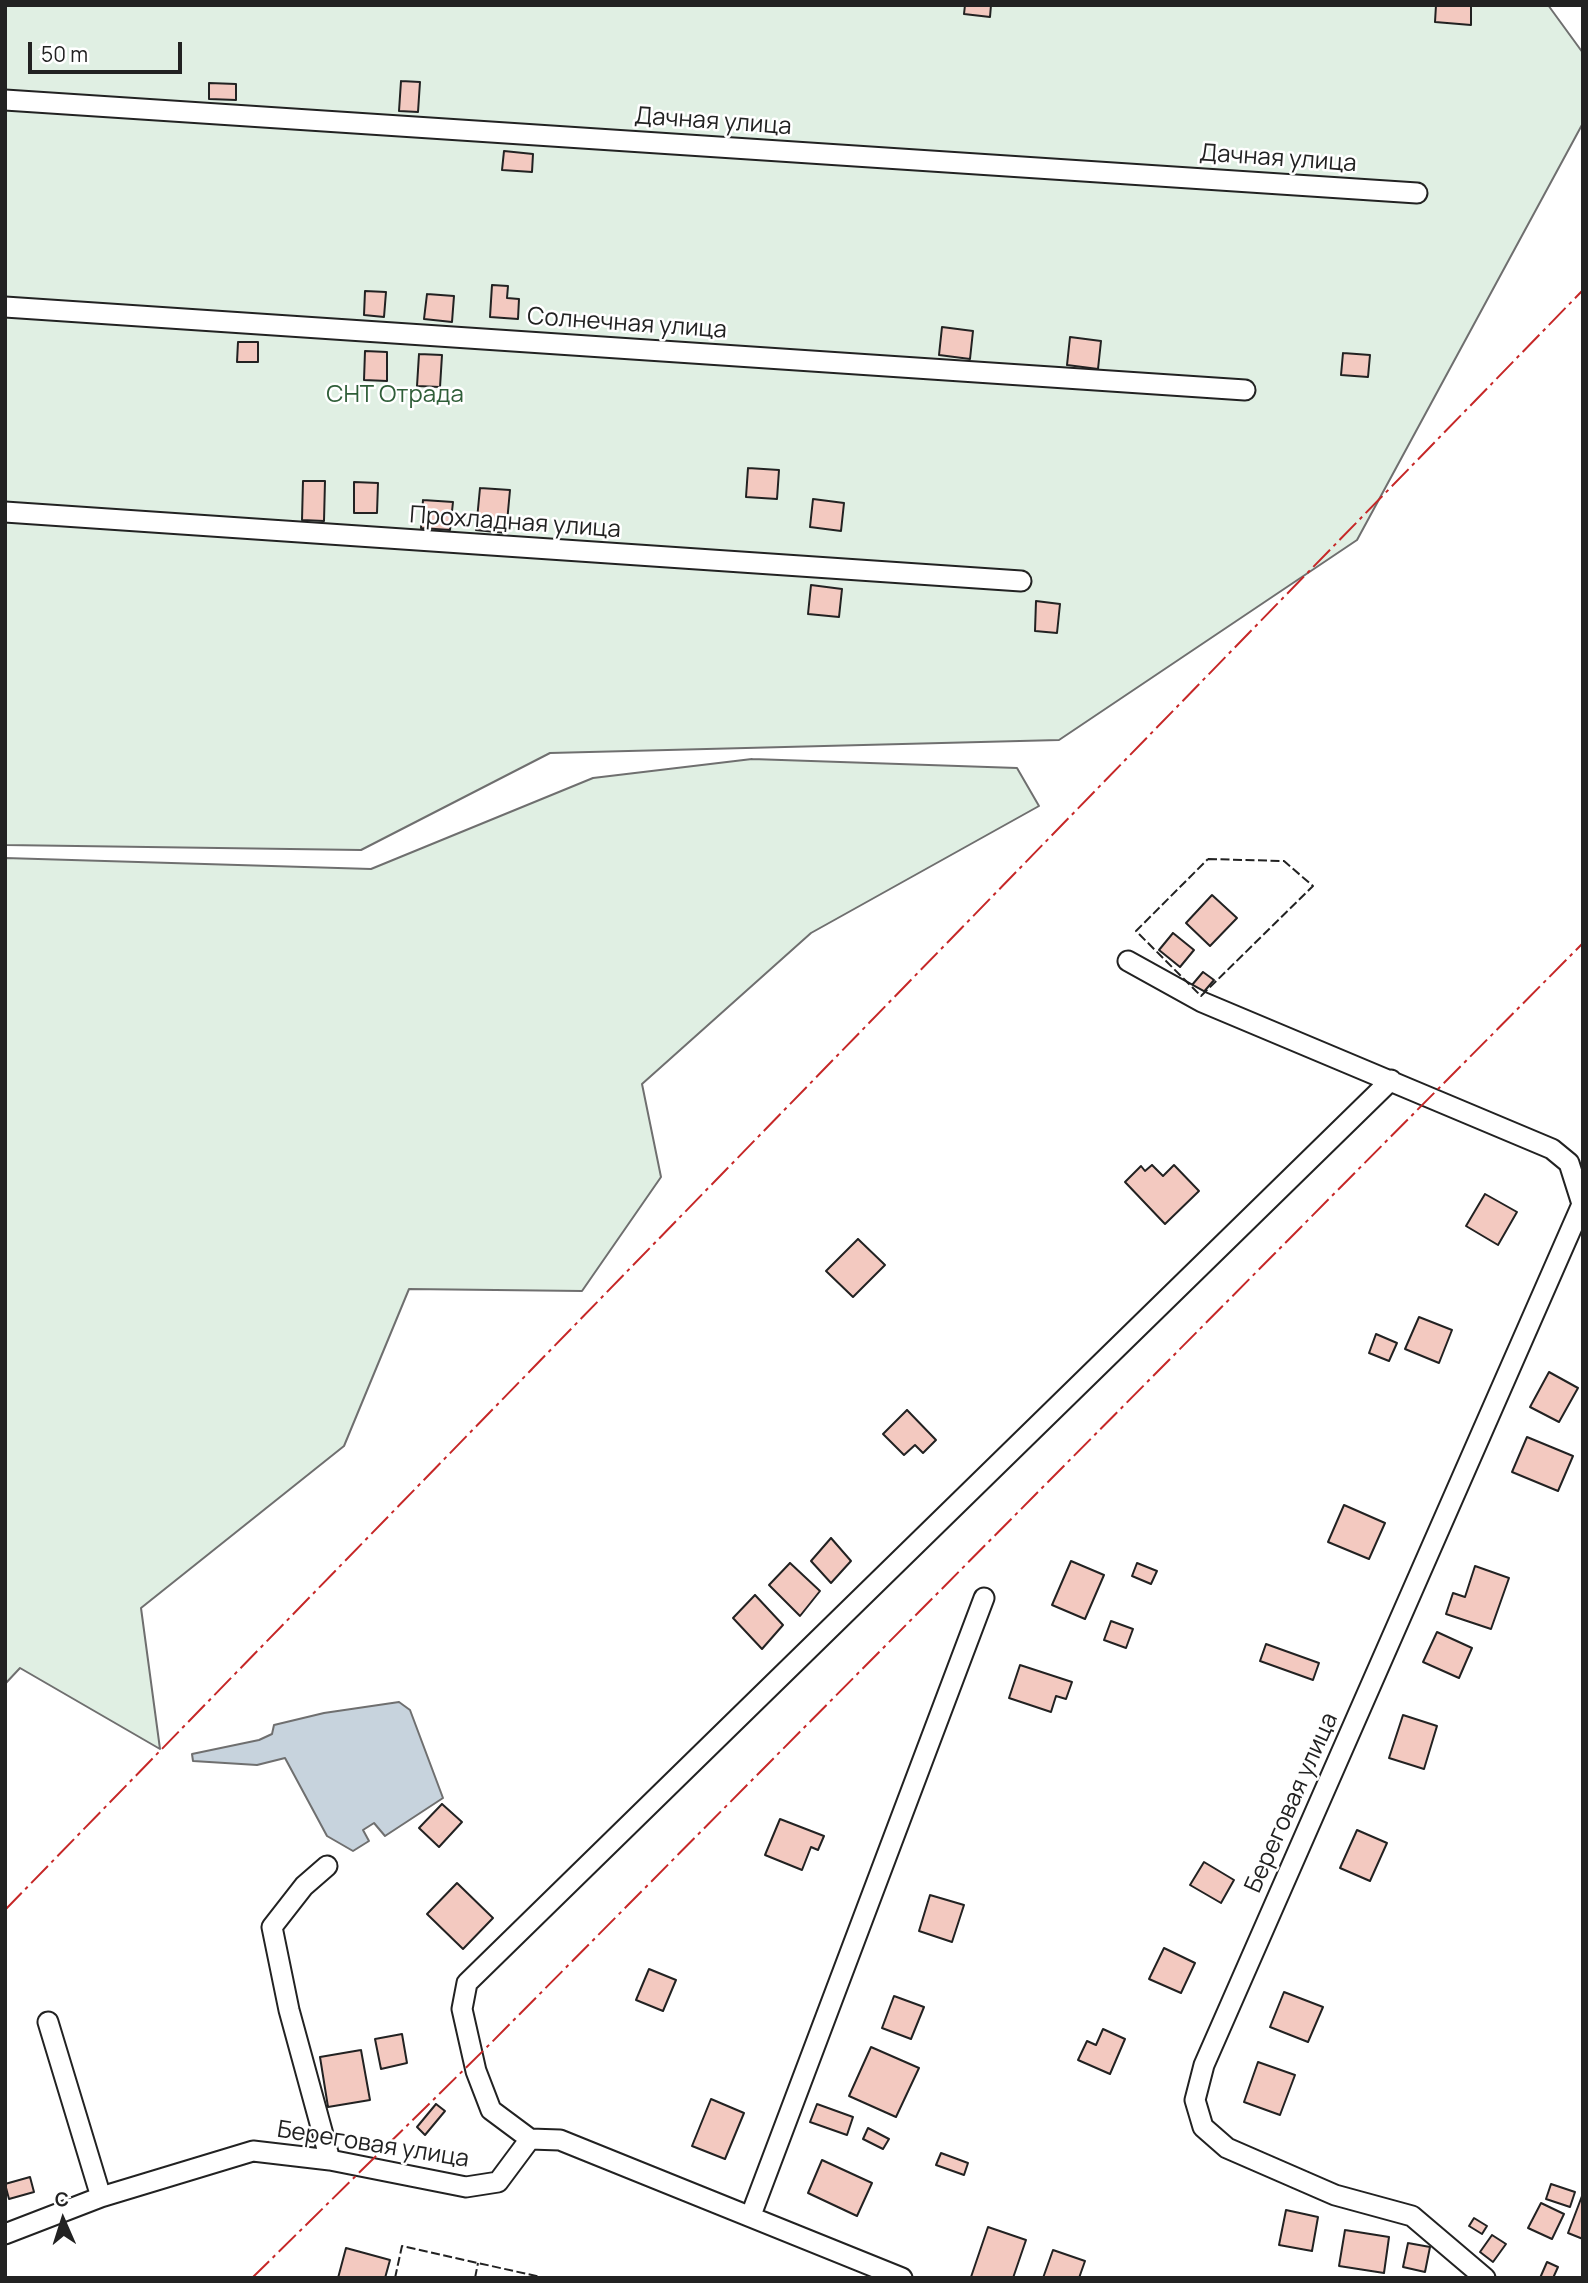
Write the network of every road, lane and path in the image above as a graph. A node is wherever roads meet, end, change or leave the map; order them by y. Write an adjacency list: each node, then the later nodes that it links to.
1 (5, 100): 2 (street, Дачная улица)
2 (1417, 193)
3 (5, 307): 4 (street, Солнечная улица)
4 (1245, 390)
5 (5, 512): 6 (street, Прохладная улица)
6 (1021, 581)
7 (1128, 961): 8 (street)
8 (1391, 1080): 9 (street); 13 (street)
9 (1582, 1203): 19 (street, Береговая улица)
10 (984, 1598): 16 (street)
11 (327, 1866): 14 (street)
12 (48, 2022): 15 (street)
13 (530, 2139): 14 (street, Береговая улица); 16 (street)
14 (330, 2160): 15 (street, Береговая улица)
15 (101, 2197): 17 (street, Береговая улица)
16 (751, 2215): 18 (street)
17 (5, 2234)
18 (902, 2278)
19 (1485, 2278)

